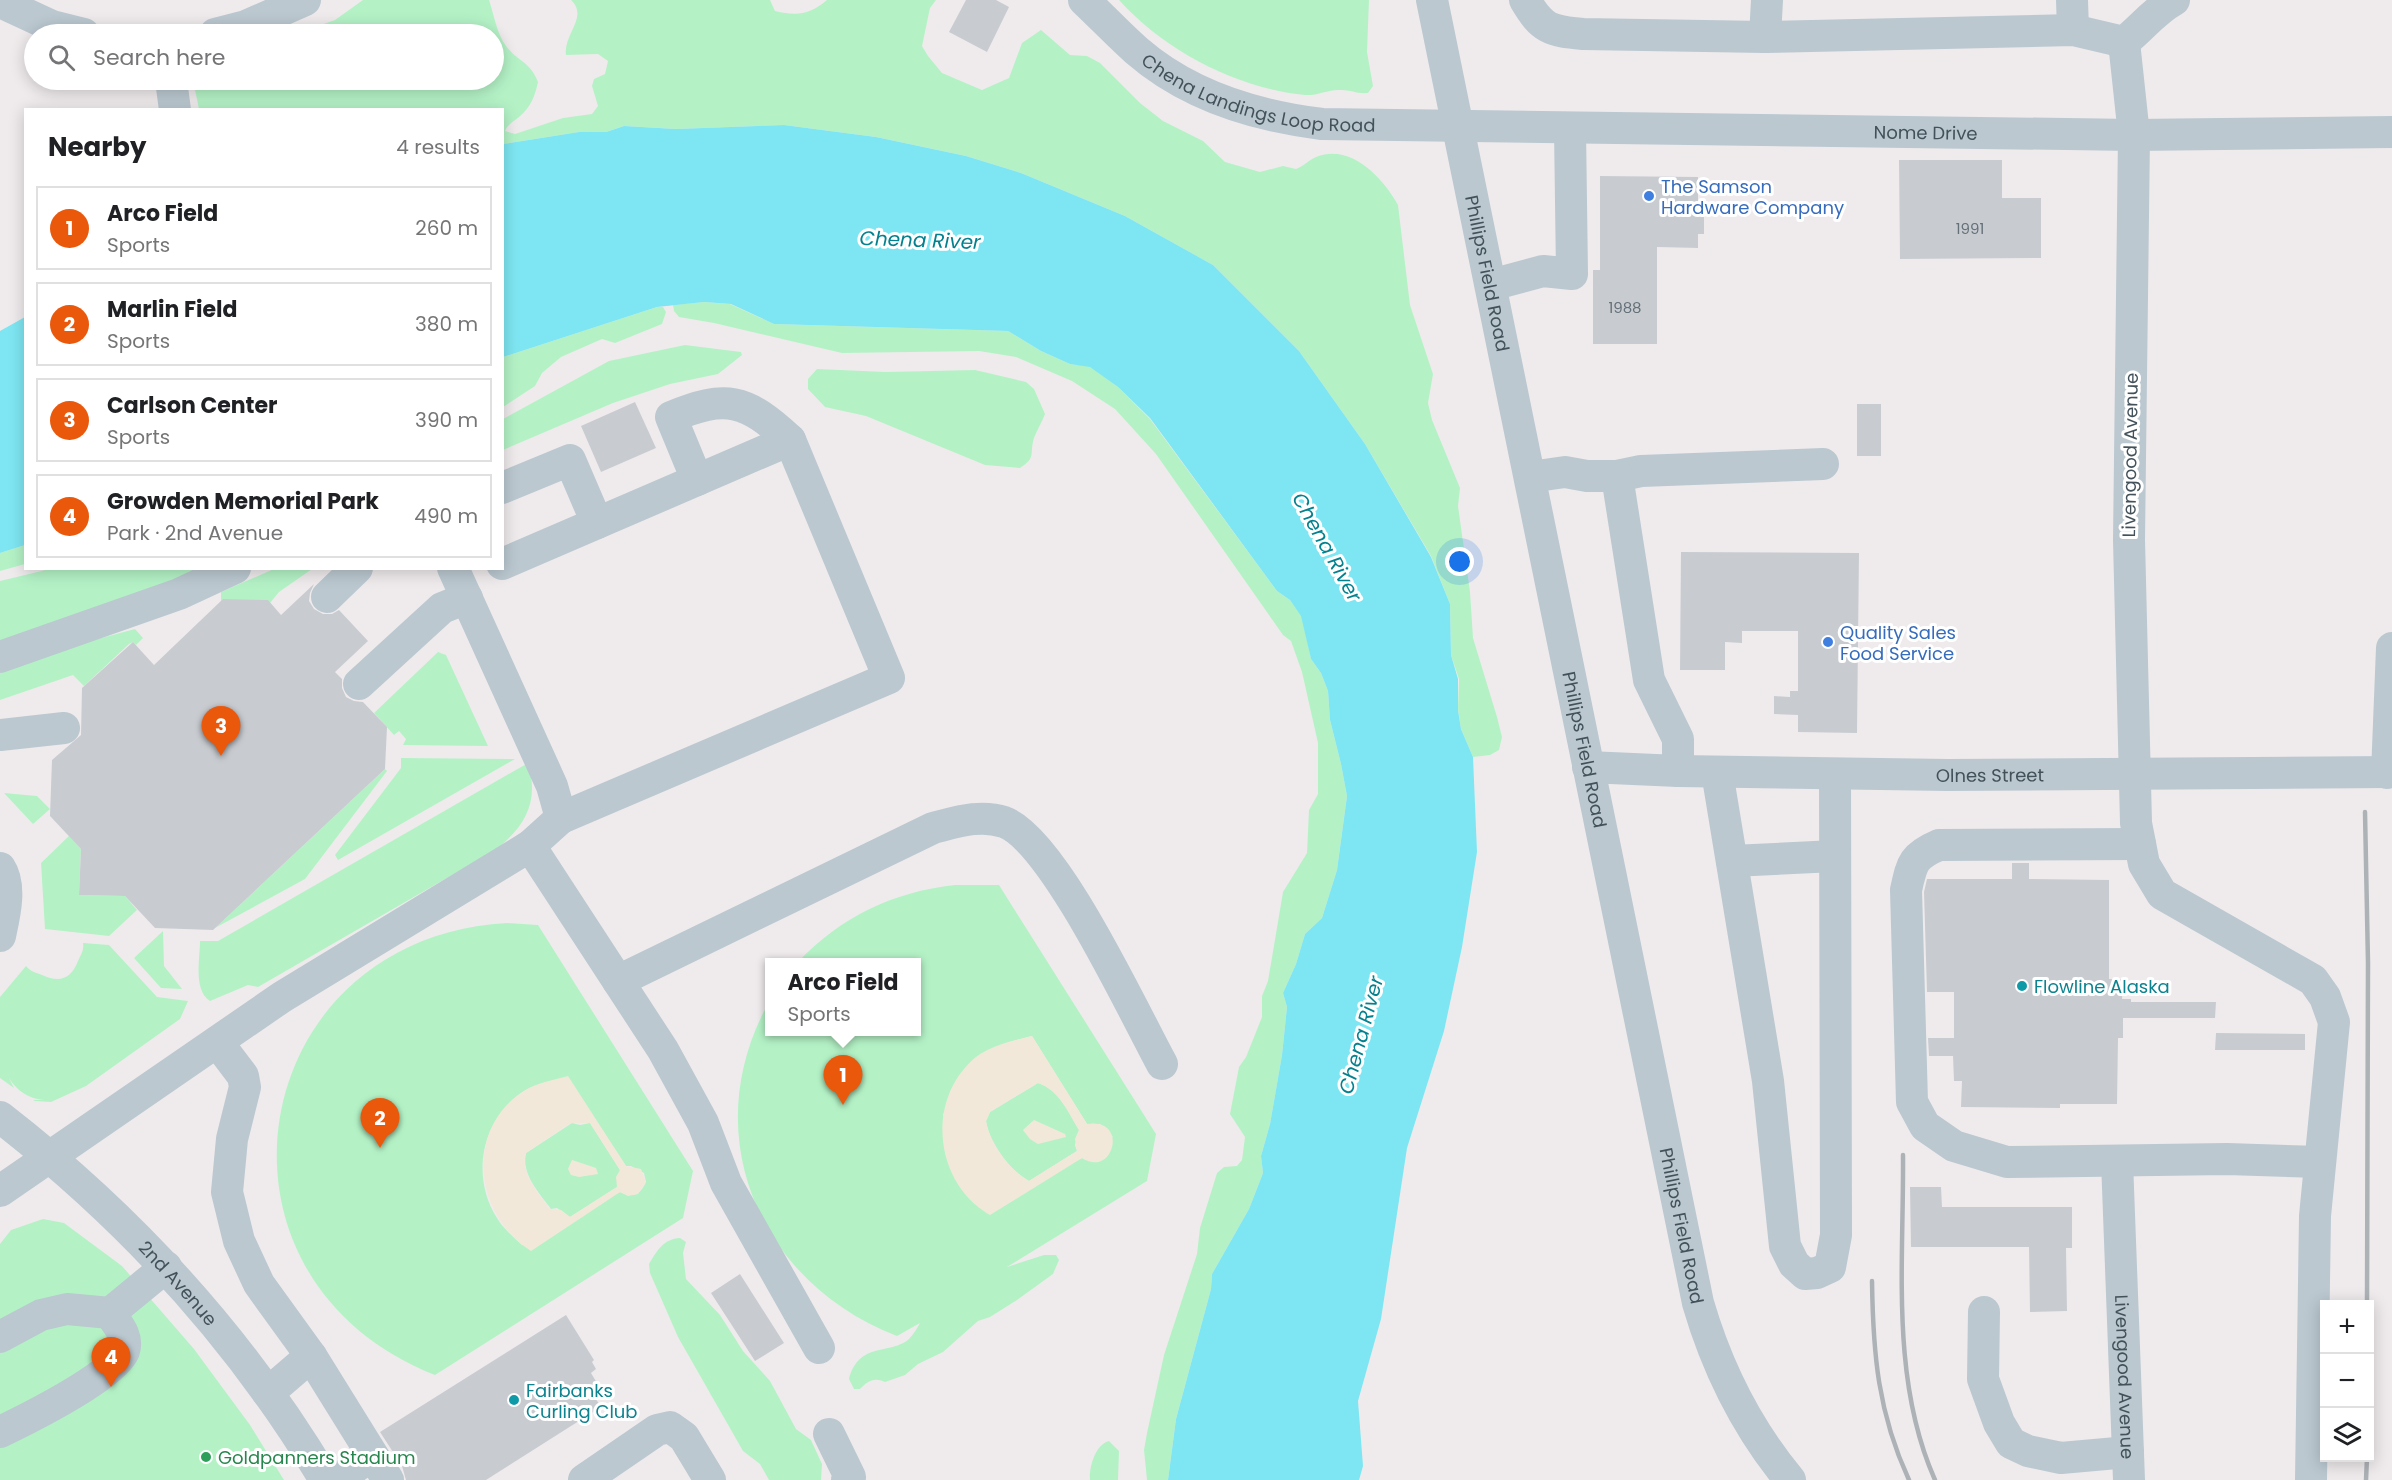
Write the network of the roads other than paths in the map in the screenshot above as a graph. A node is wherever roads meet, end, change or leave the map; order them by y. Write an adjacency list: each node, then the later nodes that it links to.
1 (305, 0): 10 (street)
2 (1084, 0): 15 (street, Chena Landings Loop Road)
3 (1432, 0): 15 (street, Phillips Field Road)
4 (1525, 0): 11 (street)
5 (1767, 0): 11 (street)
6 (0, 2): 9 (street)
7 (2164, 3): 12 (street)
8 (2073, 15): 11 (street); 12 (street)
9 (48, 24)
10 (251, 24)
11 (1765, 37)
12 (2124, 42): 18 (street, Livengood Avenue)
13 (172, 90): 14 (street)
14 (175, 108)
15 (1458, 124): 16 (street, Nome Drive); 19 (street, Phillips Field Road)
16 (1570, 129): 18 (street, Nome Drive); 19 (street)
17 (2392, 132): 18 (street, Nome Drive)
18 (2134, 135): 44 (street, Livengood Avenue)
19 (1491, 285): 23 (street, Phillips Field Road)
20 (790, 440): 24 (street); 24 (street); 45 (street)
21 (1823, 464): 22 (street)
22 (1617, 476): 23 (street); 40 (street)
23 (1530, 477): 39 (street, Phillips Field Road)
24 (697, 480): 26 (street)
25 (504, 487): 26 (street)
26 (597, 523): 27 (street)
27 (504, 563)
28 (231, 570): 34 (street)
29 (355, 570): 32 (street)
30 (488, 570): 31 (street)
31 (460, 583): 35 (street); 45 (street)
32 (327, 597)
33 (2392, 648): 36 (street)
34 (0, 657)
35 (359, 684)
36 (2390, 708): 42 (street)
37 (64, 728): 38 (street)
38 (0, 735)
39 (1588, 767): 40 (street, Olnes Street); 76 (street, Phillips Field Road)
40 (1678, 771): 41 (street, Olnes Street)
41 (1718, 772): 43 (street, Olnes Street); 49 (street)
42 (2390, 772): 44 (street, Olnes Street)
43 (1835, 774): 44 (street, Olnes Street); 48 (street)
44 (2134, 774): 46 (street, Livengood Avenue)
45 (561, 818): 47 (street)
46 (2140, 844): 57 (street); 58 (street, Livengood Avenue)
47 (530, 846): 52 (street); 53 (street)
48 (1835, 856): 49 (street); 49 (street)
49 (1732, 861)
50 (0, 868): 51 (street)
51 (0, 936)
52 (618, 981): 54 (street); 64 (street)
53 (218, 1043): 56 (street); 65 (street)
54 (1162, 1064)
55 (0, 1117): 56 (street, 2nd Avenue)
56 (51, 1157): 59 (street); 60 (street, 2nd Avenue)
57 (2117, 1161): 58 (street); 69 (street, Livengood Avenue)
58 (2320, 1162): 77 (street, Livengood Avenue)
59 (0, 1191)
60 (166, 1267): 62 (street); 66 (street, 2nd Avenue)
61 (1984, 1312): 69 (street)
62 (110, 1313): 63 (street); 67 (street)
63 (0, 1337)
64 (819, 1348)
65 (311, 1356): 66 (street); 70 (street)
66 (268, 1393): 71 (street, 2nd Avenue)
67 (0, 1432)
68 (829, 1434): 75 (street)
69 (2129, 1466)
70 (380, 1468): 72 (street)
71 (326, 1480)
72 (337, 1480)
73 (584, 1480): 74 (street)
74 (710, 1480)
75 (847, 1480)
76 (1790, 1480)
77 (2311, 1480)

